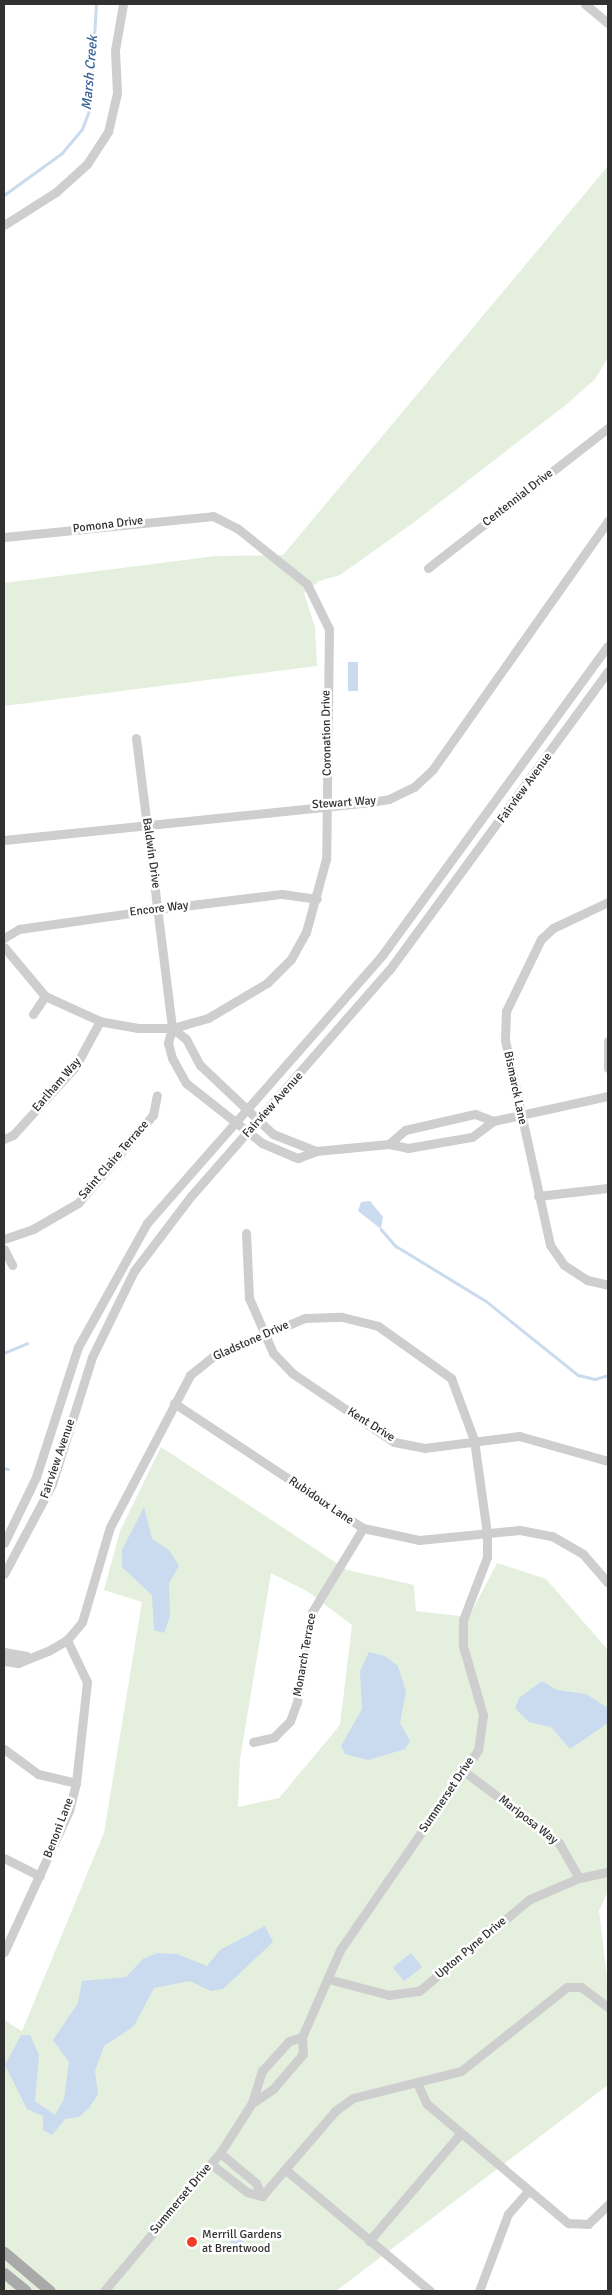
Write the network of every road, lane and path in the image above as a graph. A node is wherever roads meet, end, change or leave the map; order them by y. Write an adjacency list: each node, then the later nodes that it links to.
1 (123, 4): 4 (street)
2 (585, 4): 3 (street)
3 (608, 24)
4 (4, 225)
5 (606, 430): 6 (street); 10 (street, Centennial Drive)
6 (608, 442)
7 (213, 516): 9 (street, Pomona Drive); 14 (street, Coronation Drive)
8 (608, 521): 14 (street, Stewart Way)
9 (4, 537)
10 (428, 568)
11 (608, 646): 30 (street, Fairview Avenue)
12 (608, 671): 32 (street, Fairview Avenue)
13 (136, 738): 15 (street, Baldwin Drive)
14 (328, 803): 15 (street, Stewart Way); 17 (street, Coronation Drive)
15 (146, 824): 16 (street, Stewart Way); 19 (street, Baldwin Drive)
16 (4, 840)
17 (317, 899): 19 (street, Encore Way); 25 (street, Coronation Drive)
18 (608, 902): 31 (street, Bismarck Lane)
19 (159, 909): 20 (street, Encore Way); 25 (street, Baldwin Drive)
20 (4, 938)
21 (4, 947): 22 (street)
22 (45, 996): 23 (street); 24 (street)
23 (33, 1014)
24 (100, 1021): 25 (street); 36 (street, Earlham Way)
25 (172, 1028): 30 (street, Baldwin Drive); 33 (street, Baldwin Drive)
26 (608, 1041): 27 (street)
27 (608, 1068)
28 (157, 1096): 42 (street, Saint Claire Terrace)
29 (608, 1096): 31 (street, Baldwin Drive)
30 (247, 1109): 32 (street, Baldwin Drive); 33 (street, Fairview Avenue)
31 (521, 1114): 34 (street, Baldwin Drive); 40 (street, Bismarck Lane)
32 (259, 1120): 35 (street, Fairview Avenue); 38 (street, Baldwin Drive)
33 (237, 1121): 35 (street, Baldwin Drive); 52 (street, Fairview Avenue)
34 (493, 1121): 37 (street, Baldwin Drive); 37 (street, Baldwin Drive)
35 (249, 1132): 38 (street, Baldwin Drive); 53 (street, Fairview Avenue)
36 (4, 1139)
37 (389, 1144): 38 (street, Baldwin Drive)
38 (316, 1151)
39 (608, 1188): 40 (street)
40 (538, 1196): 45 (street, Bismarck Lane)
41 (246, 1233): 46 (street, Kent Drive)
42 (4, 1239)
43 (4, 1249): 44 (street)
44 (12, 1265)
45 (608, 1285)
46 (264, 1333): 47 (street, Gladstone Drive); 48 (street, Kent Drive); 48 (street, Gladstone Drive)
47 (174, 1403): 50 (street, Rubidoux Lane); 55 (street, Gladstone Drive)
48 (474, 1440): 49 (street, Kent Drive); 51 (street, Summerset Drive)
49 (608, 1461)
50 (363, 1528): 51 (street, Rubidoux Lane); 59 (street, Monarch Terrace)
51 (487, 1534): 54 (street, Rubidoux Lane); 61 (street, Summerset Drive)
52 (4, 1543)
53 (4, 1574)
54 (608, 1583)
55 (67, 1640): 57 (street, Gladstone Drive); 62 (street, Benoni Lane)
56 (4, 1652): 57 (street)
57 (27, 1656): 58 (street, Gladstone Drive)
58 (4, 1661)
59 (253, 1742)
60 (4, 1749): 62 (street)
61 (465, 1772): 66 (street, Mariposa Way); 68 (street, Summerset Drive)
62 (76, 1783): 65 (street, Benoni Lane)
63 (4, 1858): 65 (street)
64 (608, 1872): 66 (street, Upton Pyne Drive)
65 (40, 1876): 67 (street, Benoni Lane)
66 (579, 1878): 68 (street, Upton Pyne Drive)
67 (4, 1952)
68 (328, 1979): 70 (street, Summerset Drive)
69 (608, 2008): 71 (street)
70 (302, 2037): 72 (street, Summerset Drive); 72 (street, Summerset Drive)
71 (417, 2083): 73 (street); 76 (street)
72 (252, 2103): 74 (street, Summerset Drive)
73 (460, 2134): 79 (street); 82 (street)
74 (220, 2153): 75 (street, Summerset Drive); 77 (street)
75 (211, 2164): 78 (street); 87 (street, Summerset Drive)
76 (286, 2170): 80 (street); 82 (street)
77 (248, 2176): 78 (street); 80 (street)
78 (240, 2186): 80 (street)
79 (528, 2191): 81 (street); 89 (street)
80 (262, 2196)
81 (608, 2205)
82 (369, 2241): 88 (street)
83 (4, 2252): 86 (main road)
84 (4, 2273): 85 (main road)
85 (26, 2291)
86 (50, 2291)
87 (104, 2291)
88 (430, 2291)
89 (479, 2291)

